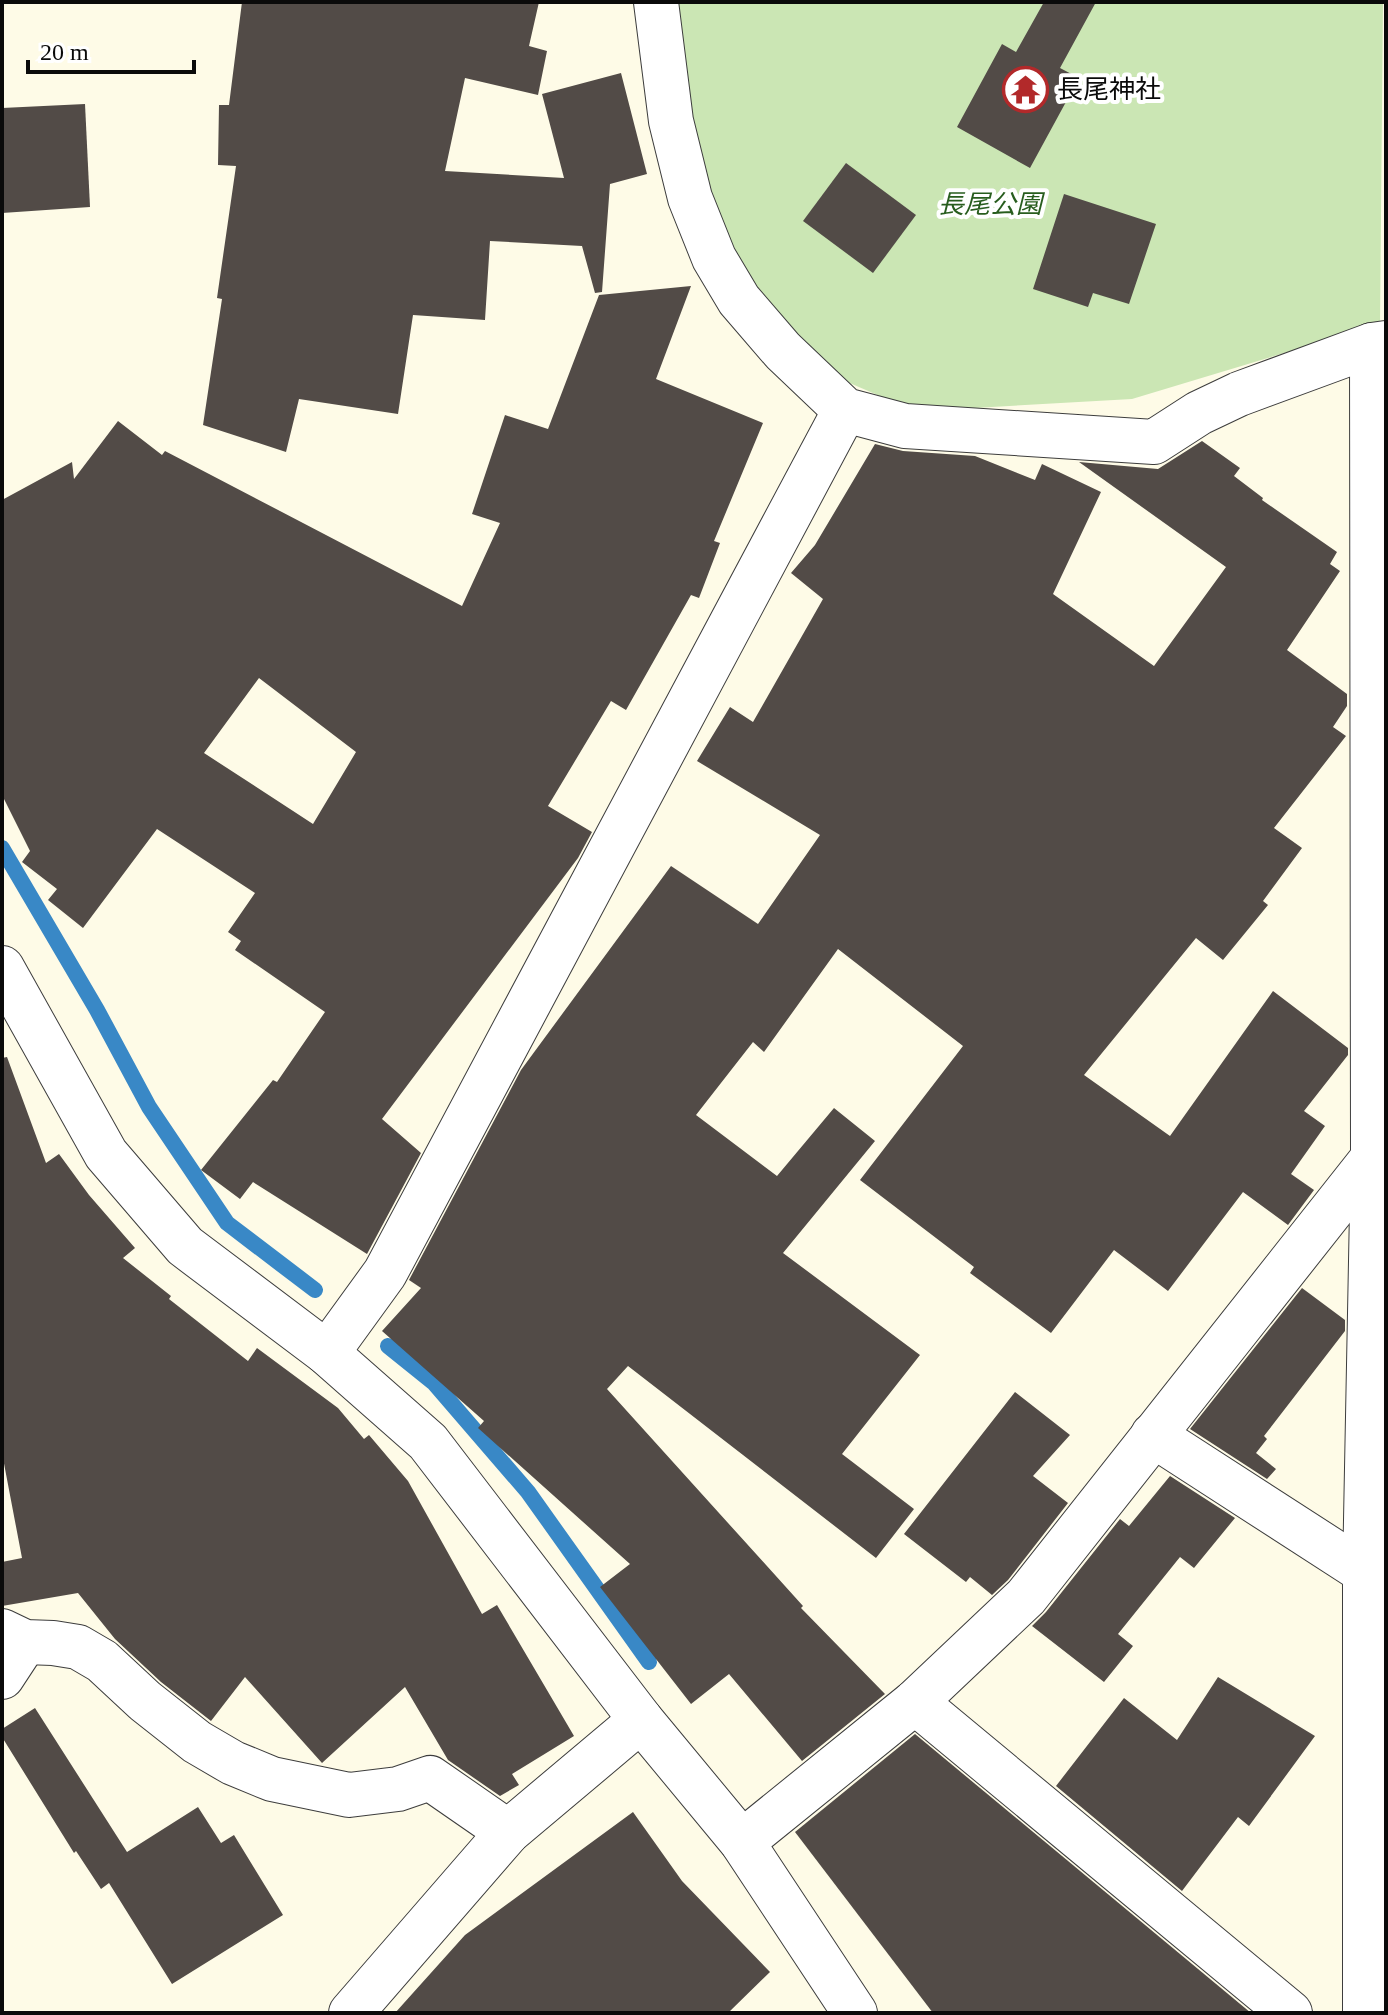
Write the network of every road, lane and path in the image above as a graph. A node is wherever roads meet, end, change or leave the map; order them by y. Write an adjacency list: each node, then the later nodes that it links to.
1 (656, 2): 3 (street)
2 (1379, 344): 3 (street); 5 (street)
3 (845, 410): 6 (street)
4 (2, 968): 6 (street)
5 (1373, 1158): 7 (street); 8 (street)
6 (327, 1353): 11 (street)
7 (1153, 1435): 8 (street); 10 (street)
8 (1365, 1572): 17 (street)
9 (8, 1651): 12 (street)
10 (915, 1702): 13 (street); 16 (street)
11 (641, 1720): 12 (street); 13 (street)
12 (508, 1832): 14 (street)
13 (742, 1842): 15 (street)
14 (351, 2013)
15 (855, 2013)
16 (1290, 2013)
17 (1365, 2013)

